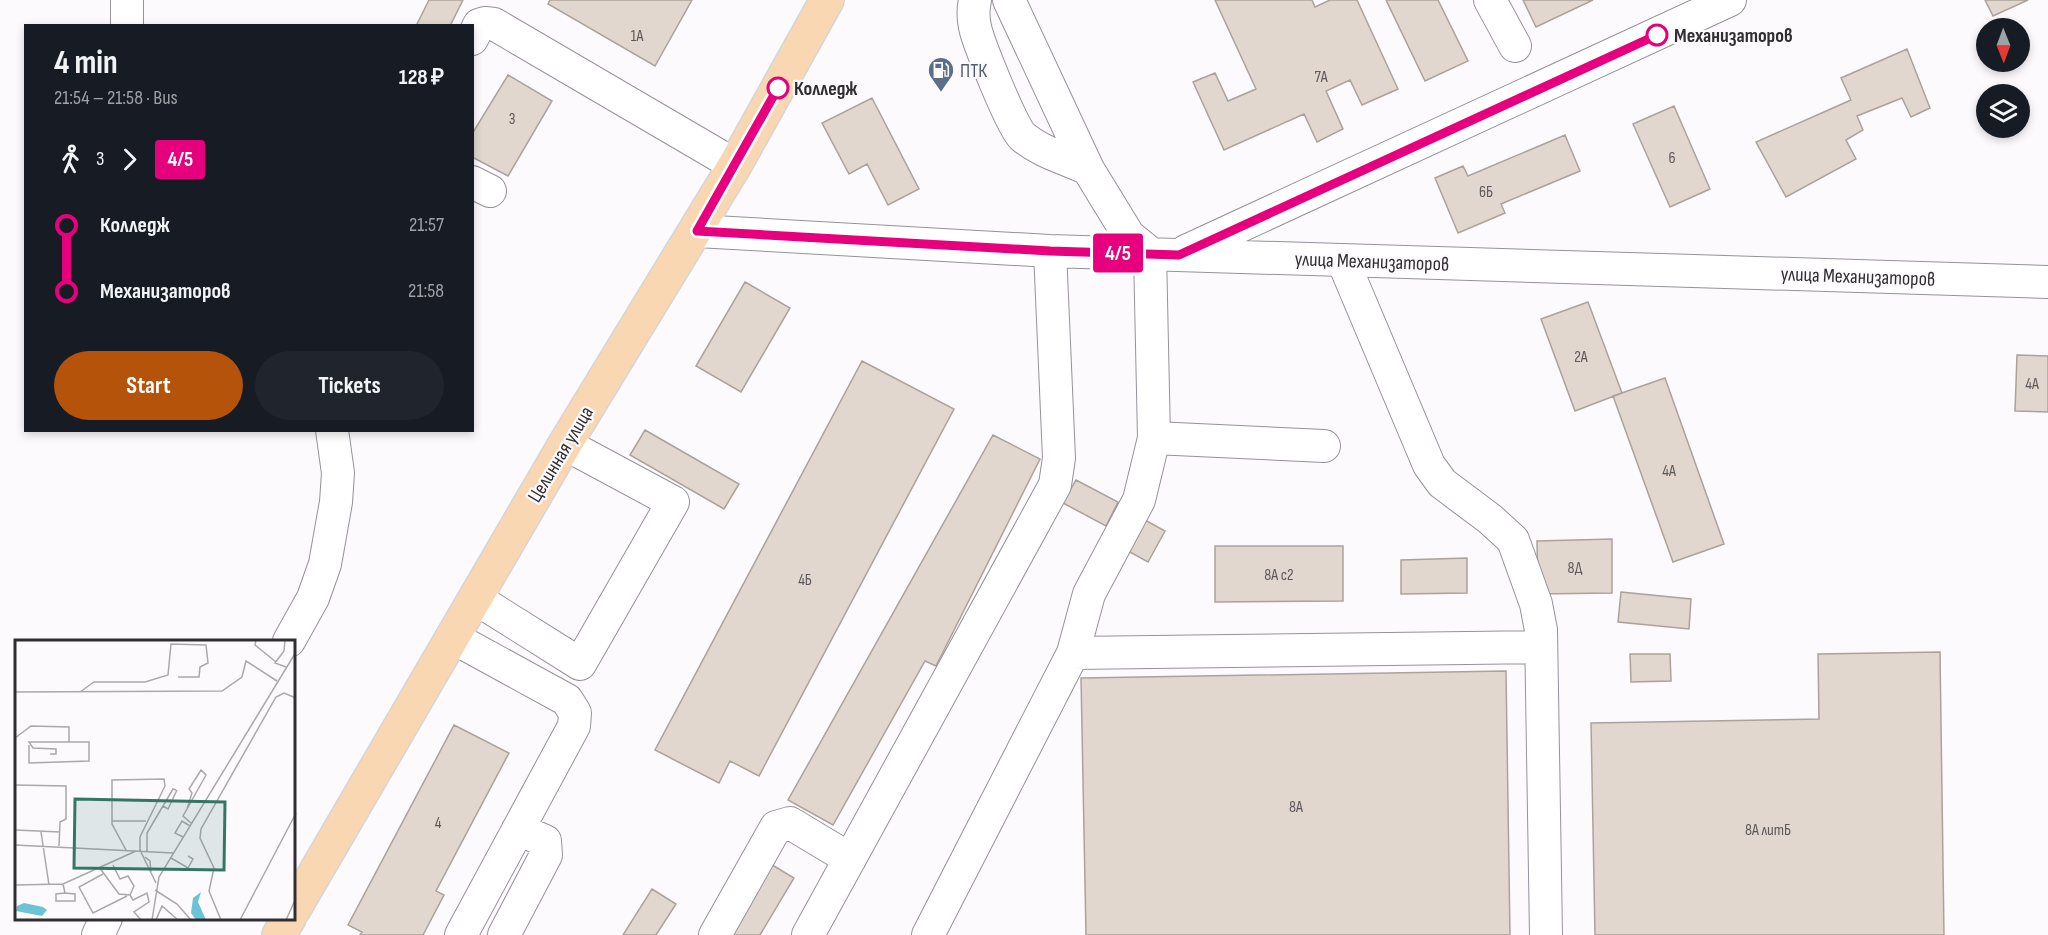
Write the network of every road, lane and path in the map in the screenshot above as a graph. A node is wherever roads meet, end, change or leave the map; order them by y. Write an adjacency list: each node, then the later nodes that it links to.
1 (127, 0): 8 (street)
2 (827, 0): 11 (main road, Целинная улица)
3 (975, 0): 12 (street)
4 (1009, 0): 12 (street)
5 (1490, 0): 10 (street)
6 (1730, 0): 7 (street)
7 (1699, 7): 15 (street)
8 (127, 24)
9 (474, 35): 11 (street)
10 (1515, 46)
11 (735, 165): 13 (main road, Целинная улица)
12 (1088, 169): 15 (street)
13 (697, 231): 14 (street, улица Механизаторов); 20 (main road, Целинная улица)
14 (1050, 251): 15 (street, улица Механизаторов); 28 (street)
15 (1165, 254): 16 (street, улица Механизаторов); 19 (street)
16 (1343, 261): 17 (street, улица Механизаторов); 25 (street)
17 (2048, 282)
18 (332, 432): 24 (street)
19 (1154, 438): 21 (street); 26 (street)
20 (565, 444): 22 (main road, Целинная улица); 22 (street)
21 (1324, 447)
22 (475, 598): 23 (main road, Целинная улица)
23 (452, 637): 27 (street); 29 (main road, Целинная улица)
24 (290, 640)
25 (1541, 646): 26 (street); 39 (street)
26 (1073, 653): 38 (street)
27 (518, 829): 34 (street); 35 (street)
28 (850, 859): 36 (street); 37 (street)
29 (296, 906)
30 (105, 920): 32 (street)
31 (288, 920): 33 (main road)
32 (98, 935)
33 (279, 935)
34 (461, 935)
35 (504, 935)
36 (715, 935)
37 (808, 935)
38 (928, 935)
39 (1546, 935)

